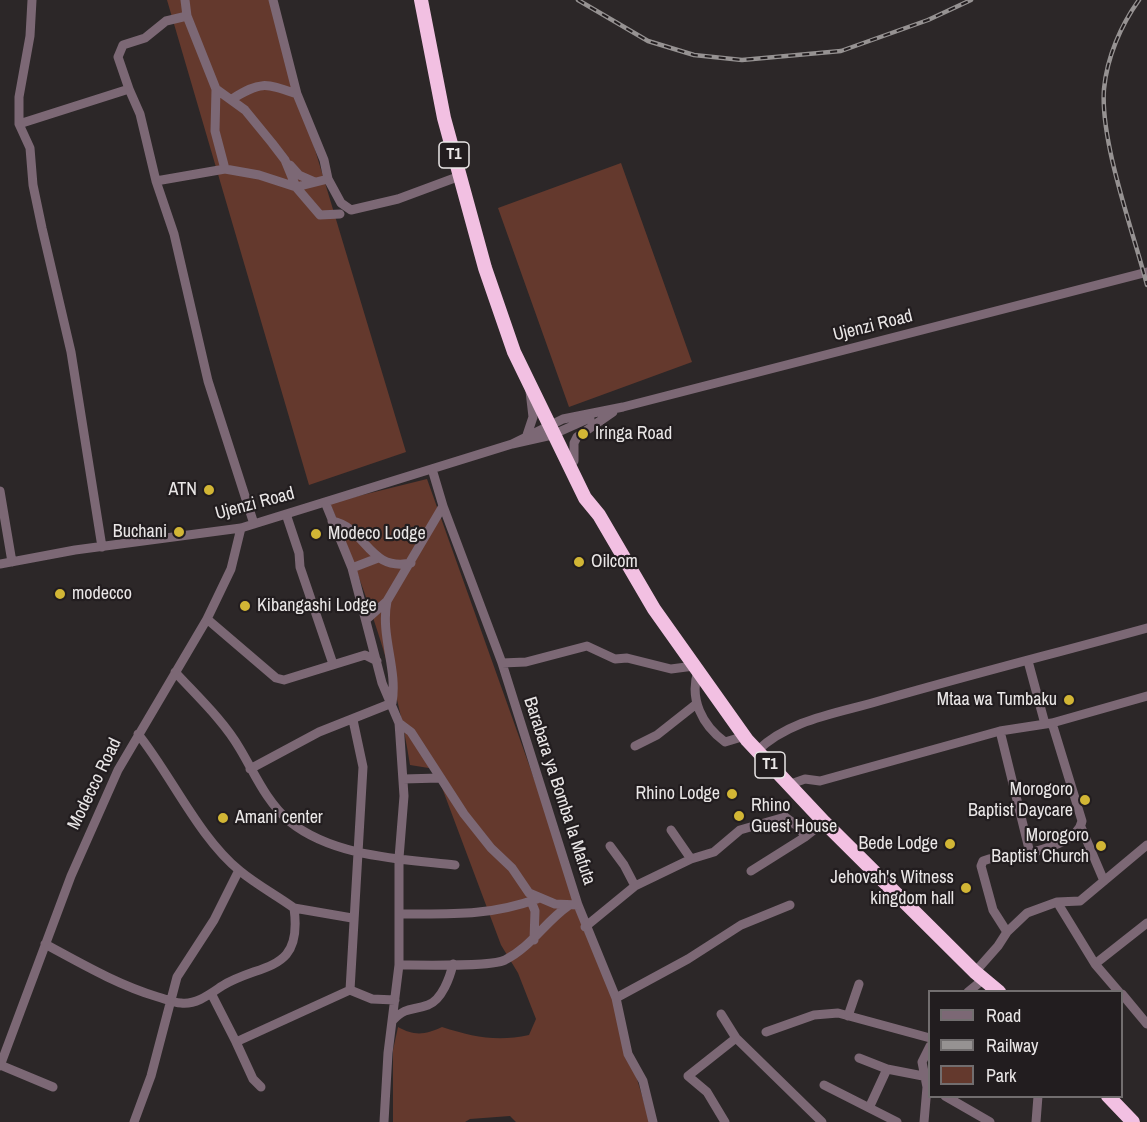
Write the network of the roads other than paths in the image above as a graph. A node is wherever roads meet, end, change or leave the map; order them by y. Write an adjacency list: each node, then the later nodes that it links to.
1 (32, 0): 10 (street)
2 (185, 0): 5 (street)
3 (273, 0): 8 (street)
4 (421, 0): 13 (highway, T1)
5 (187, 16): 6 (street); 7 (street)
6 (129, 88): 10 (street); 15 (street)
7 (216, 89): 9 (street); 12 (street)
8 (297, 94): 9 (street); 14 (street)
9 (232, 99): 11 (street)
10 (19, 124): 36 (street)
11 (285, 161): 16 (street); 17 (street)
12 (225, 169): 15 (street); 17 (street)
13 (460, 176): 14 (street); 20 (highway, T1)
14 (328, 179): 16 (street)
15 (156, 181): 34 (street)
16 (315, 182): 17 (street)
17 (296, 187): 18 (street)
18 (340, 214)
19 (1147, 272): 22 (street, Ujenzi Road)
20 (500, 306): 21 (highway, T1); 23 (highway, T1)
21 (530, 388): 23 (highway, T1); 24 (street)
22 (623, 407): 23 (street, Ujenzi Road); 26 (street)
23 (554, 428): 24 (street, Ujenzi Road); 25 (street, Ujenzi Road); 26 (highway, T1); 32 (highway, T1)
24 (528, 435): 25 (street, Ujenzi Road)
25 (512, 444): 27 (street, Ujenzi Road)
26 (574, 461): 32 (highway, T1)
27 (432, 469): 29 (street, Ujenzi Road); 30 (street, Barabara ya Bomba la Mafuta)
28 (0, 491): 38 (street)
29 (325, 502): 31 (street, Ujenzi Road); 33 (street)
30 (443, 506): 39 (street); 50 (street, Barabara ya Bomba la Mafuta)
31 (286, 514): 34 (street, Ujenzi Road); 51 (street)
32 (599, 515): 52 (highway, T1)
33 (332, 521): 37 (street); 41 (street)
34 (254, 524): 35 (street, Ujenzi Road)
35 (241, 528): 36 (street, Ujenzi Road); 43 (street, Modecco Road)
36 (102, 548): 38 (street, Ujenzi Road)
37 (378, 558): 39 (street); 41 (street)
38 (12, 562): 40 (street, Ujenzi Road)
39 (411, 563): 42 (street)
40 (0, 564)
41 (352, 568): 44 (street)
42 (387, 601): 44 (street); 55 (street)
43 (207, 619): 51 (street); 53 (street, Modecco Road)
44 (367, 619): 46 (street)
45 (1147, 628): 49 (street)
46 (374, 646): 47 (street); 48 (street)
47 (365, 656): 48 (street); 51 (street)
48 (377, 661): 55 (street)
49 (1028, 661): 59 (street); 64 (street)
50 (502, 663): 52 (street); 87 (street, Barabara ya Bomba la Mafuta)
51 (333, 664)
52 (696, 669): 56 (street); 62 (highway, T1)
53 (175, 672): 61 (street, Modecco Road); 65 (street)
54 (1147, 696): 59 (street)
55 (392, 703): 57 (street); 58 (street)
56 (695, 705): 62 (street); 63 (street)
57 (353, 720): 65 (street); 75 (street)
58 (399, 723): 66 (street); 67 (street)
59 (1049, 724): 60 (street); 70 (street)
60 (1000, 731): 68 (street); 76 (street)
61 (138, 734): 80 (street); 95 (street, Modecco Road)
62 (745, 736): 64 (highway, T1)
63 (635, 746)
64 (757, 752): 68 (highway, T1)
65 (250, 769): 75 (street)
66 (440, 778): 67 (street); 84 (street)
67 (403, 779): 77 (street)
68 (788, 785): 69 (highway, T1)
69 (824, 822): 72 (street); 99 (highway, T1)
70 (1081, 827): 76 (street); 82 (street)
71 (671, 830): 78 (street)
72 (805, 837): 78 (street); 81 (street)
73 (1147, 845): 82 (street)
74 (610, 846): 83 (street)
75 (359, 852): 77 (street); 90 (street)
76 (1030, 853): 93 (street)
77 (399, 858): 79 (street); 89 (street)
78 (692, 859): 83 (street)
79 (455, 865)
80 (239, 870): 88 (street); 109 (street)
81 (751, 871)
82 (1104, 881): 85 (street)
83 (635, 886): 92 (street)
84 (534, 900): 87 (street); 89 (street); 94 (street)
85 (1057, 902): 93 (street); 97 (street)
86 (790, 905): 107 (street)
87 (573, 906): 92 (street, Barabara ya Bomba la Mafuta); 94 (street)
88 (294, 908): 90 (street); 105 (street)
89 (401, 914): 98 (street)
90 (352, 918): 101 (street)
91 (1146, 926): 97 (street)
92 (585, 927): 107 (street, Barabara ya Bomba la Mafuta)
93 (1007, 932): 99 (street)
94 (534, 940): 96 (street)
95 (45, 944): 109 (street); 120 (street, Modecco Road)
96 (453, 964): 98 (street); 112 (street)
97 (1095, 964): 104 (street)
98 (399, 965): 108 (street)
99 (980, 975): 102 (street); 103 (highway, T1)
100 (859, 984): 111 (street)
101 (350, 990): 108 (street); 117 (street)
102 (969, 990)
103 (997, 990)
104 (1117, 990)
105 (212, 995): 109 (street); 117 (street)
106 (1123, 996): 113 (street)
107 (616, 998): 133 (street, Barabara ya Bomba la Mafuta)
108 (395, 1000): 112 (street)
109 (172, 1001): 131 (street)
110 (721, 1014): 116 (street)
111 (848, 1016): 114 (street); 115 (street)
112 (393, 1020): 132 (street)
113 (1147, 1024)
114 (766, 1032)
115 (928, 1037)
116 (736, 1038): 134 (street); 135 (street)
117 (236, 1042): 125 (street)
118 (928, 1050): 122 (street)
119 (859, 1059): 121 (street)
120 (0, 1065): 124 (street)
121 (887, 1069): 122 (street); 130 (street)
122 (924, 1076): 126 (street)
123 (824, 1085): 130 (street)
124 (53, 1087)
125 (261, 1088)
126 (928, 1088): 137 (street)
127 (948, 1098): 138 (street)
128 (1038, 1098): 139 (street)
129 (1110, 1098): 140 (highway)
130 (870, 1108): 136 (street)
131 (134, 1122)
132 (384, 1122)
133 (653, 1122)
134 (725, 1122)
135 (822, 1122)
136 (897, 1122)
137 (924, 1122)
138 (990, 1122)
139 (1036, 1122)
140 (1133, 1122)

